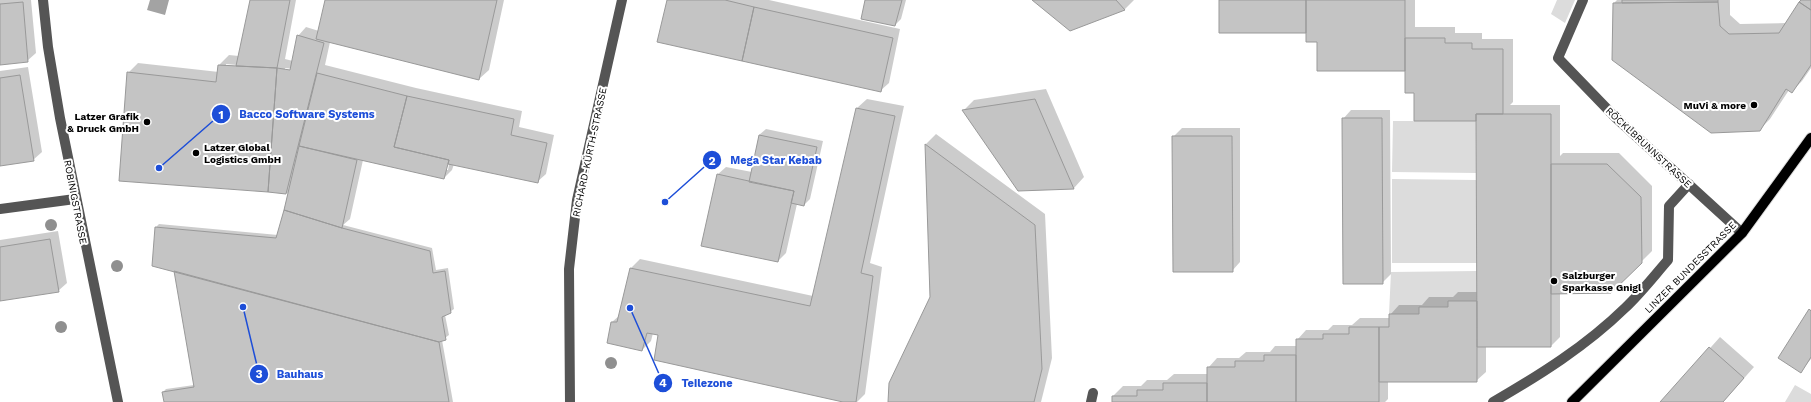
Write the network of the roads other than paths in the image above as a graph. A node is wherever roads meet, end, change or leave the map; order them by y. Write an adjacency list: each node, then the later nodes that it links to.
1 (43, 0): 6 (street, ROBINIGSTRASSE)
2 (622, 0): 10 (street, RICHARD-KÜRTH-STRASSE)
3 (1583, 0): 5 (street, RÖCKLBRUNNSTRASSE)
4 (1811, 138): 8 (main road, LINZER BUNDESSTRASSE)
5 (1689, 184): 8 (street, RÖCKLBRUNNSTRASSE); 11 (street)
6 (76, 199): 7 (street); 9 (street, ROBINIGSTRASSE)
7 (0, 209)
8 (1742, 233): 12 (main road, LINZER BUNDESSTRASSE)
9 (118, 402)
10 (570, 402)
11 (1493, 402)
12 (1572, 402)

